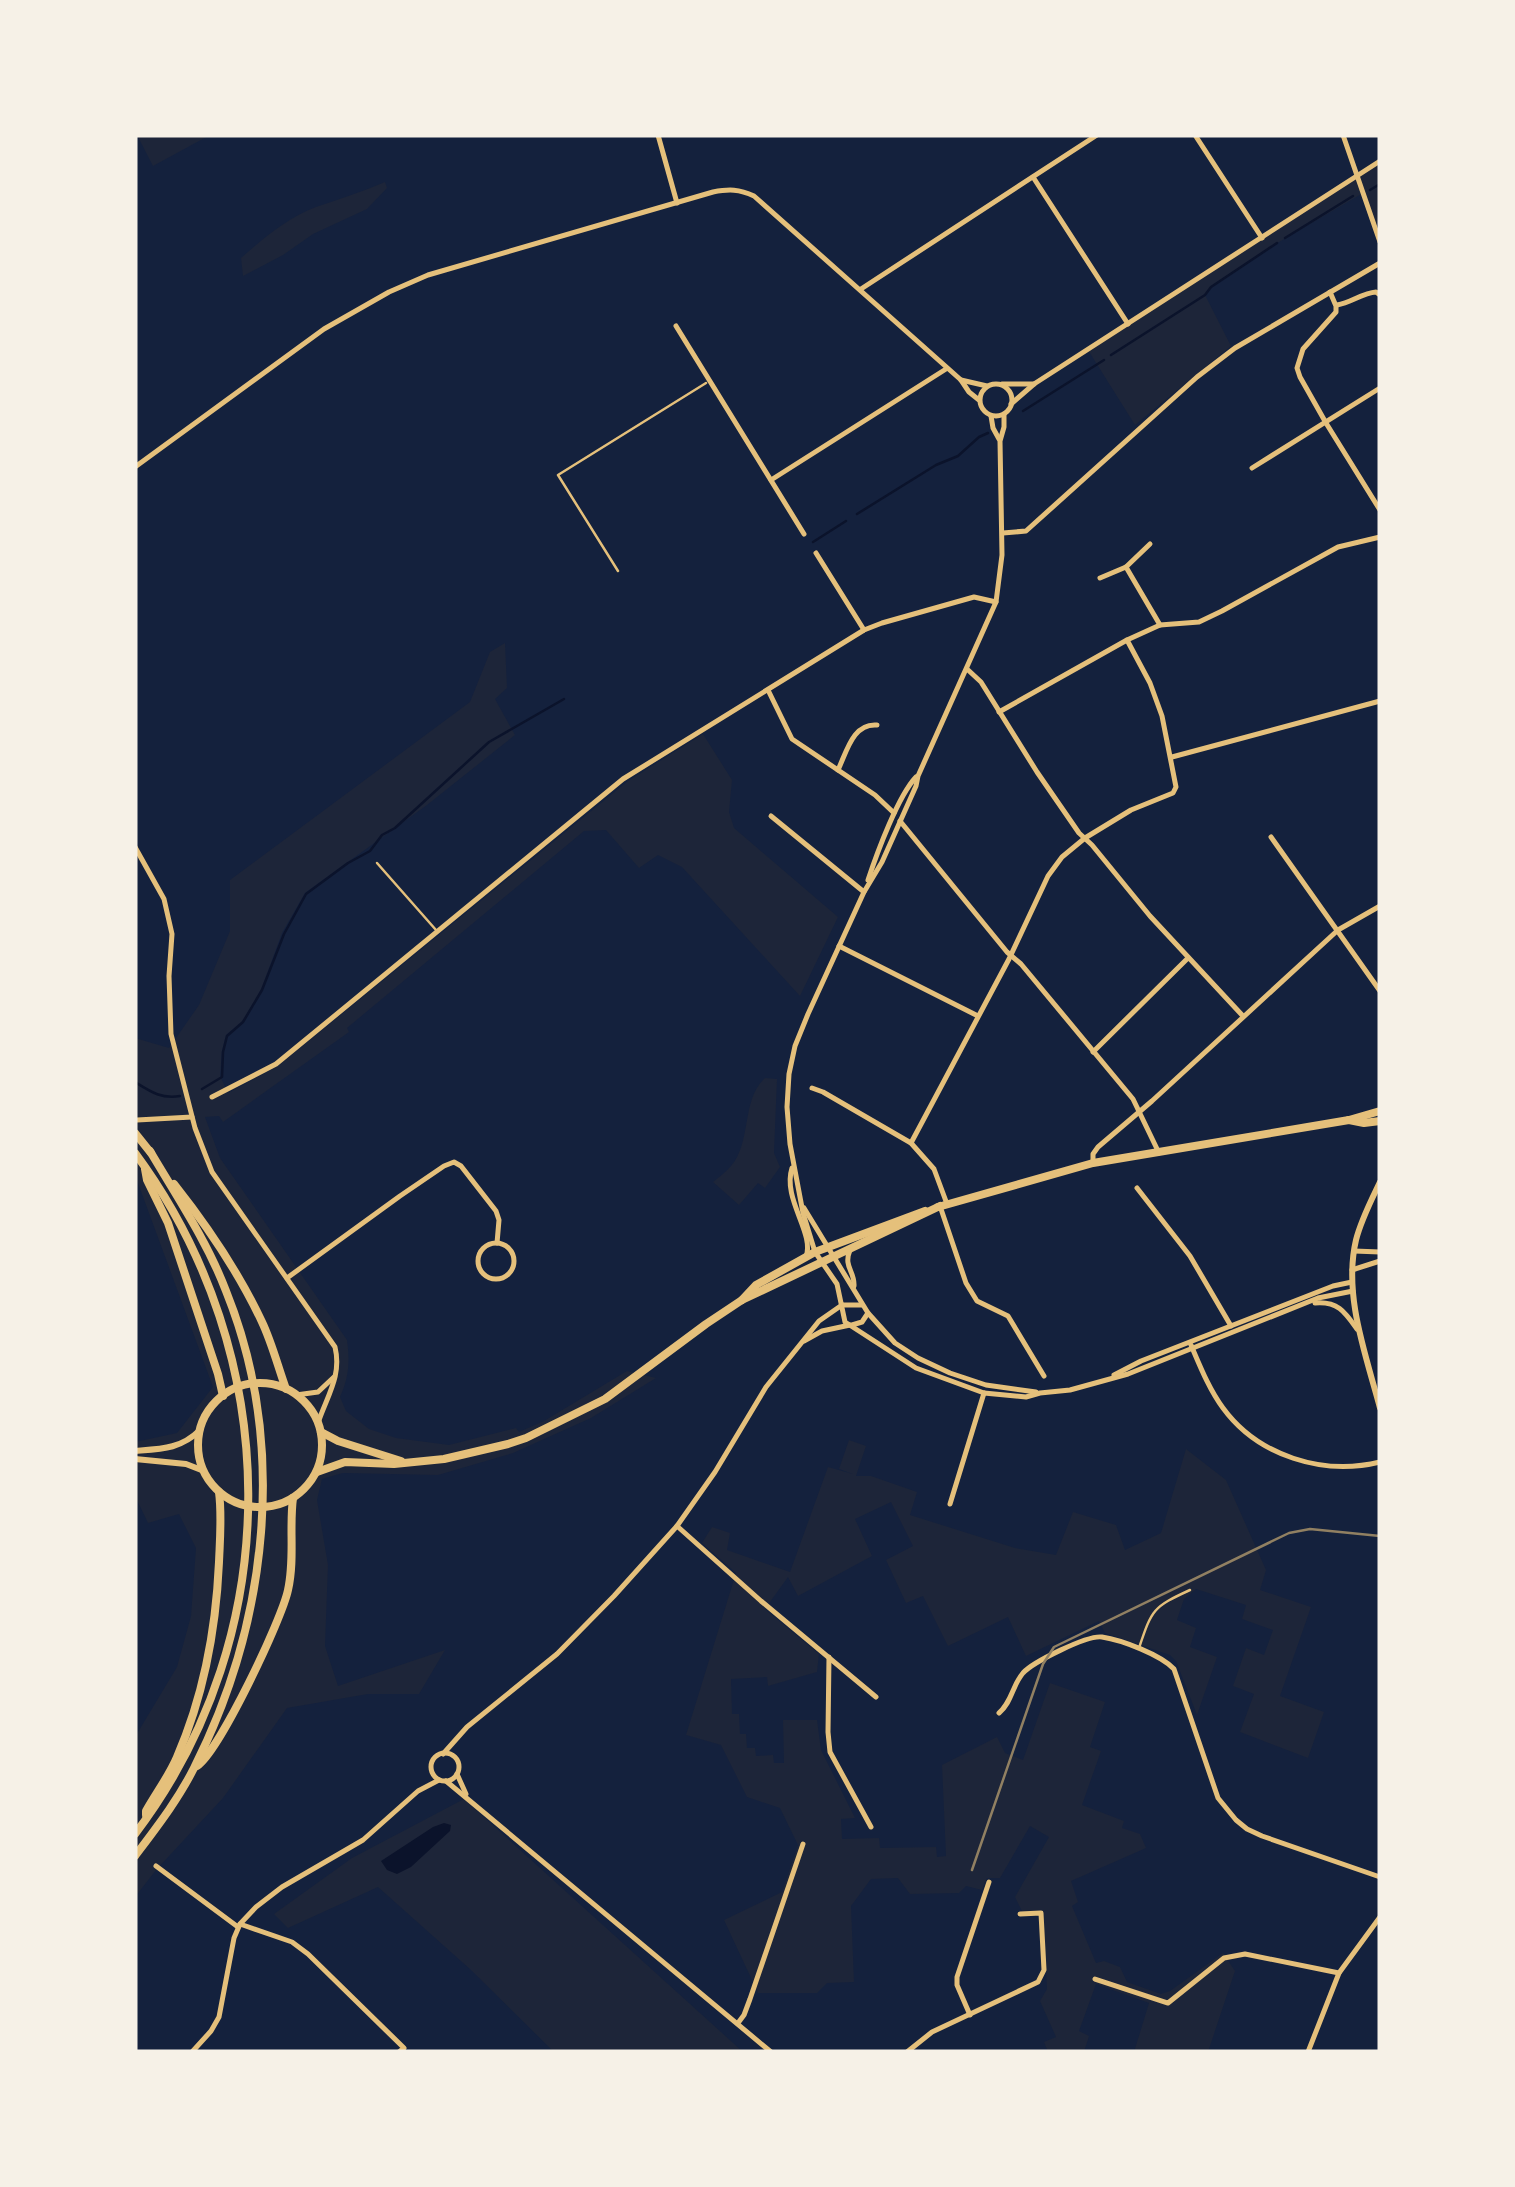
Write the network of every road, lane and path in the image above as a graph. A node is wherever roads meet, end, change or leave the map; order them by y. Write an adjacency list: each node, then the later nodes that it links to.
1 (658, 135): 8 (street)
2 (1097, 135): 7 (street)
3 (1195, 135): 9 (street)
4 (1343, 135): 6 (street)
5 (1380, 160): 6 (street)
6 (1357, 175): 9 (street); 10 (street)
7 (1033, 177): 12 (street); 16 (street)
8 (677, 203): 12 (street); 31 (street)
9 (1262, 238): 16 (street)
10 (1380, 242)
11 (1380, 263): 13 (street)
12 (860, 290): 18 (street)
13 (1330, 292): 15 (street); 36 (street)
14 (1380, 296): 15 (street)
15 (1336, 306): 29 (street)
16 (1128, 324): 22 (street)
17 (676, 326): 20 (street)
18 (947, 368): 19 (street); 33 (street)
19 (960, 380): 23 (street); 25 (street)
20 (710, 381): 33 (street); 41 (lane)
21 (1000, 384): 22 (street); 23 (street); 26 (street)
22 (1034, 384): 26 (street)
23 (988, 386): 25 (street)
24 (1380, 388): 29 (street)
25 (979, 400): 28 (street)
26 (1011, 404): 27 (street)
27 (1004, 414): 28 (street); 30 (street)
28 (991, 416): 30 (street)
29 (1326, 423): 32 (street); 34 (street)
30 (1000, 441): 36 (street)
31 (135, 467)
32 (1252, 468)
33 (771, 480): 35 (street)
34 (1380, 510)
35 (804, 534)
36 (1003, 534): 43 (street)
37 (1380, 537): 44 (street)
38 (1150, 544): 40 (street)
39 (816, 553): 45 (street)
40 (1126, 568): 42 (street); 44 (street)
41 (618, 572)
42 (1100, 578)
43 (996, 602): 45 (street); 47 (street)
44 (1160, 625): 46 (street)
45 (864, 630): 48 (street)
46 (1127, 640): 50 (street); 52 (street)
47 (967, 669): 50 (street); 54 (street)
48 (768, 690): 53 (street); 65 (street)
49 (1380, 701): 52 (street)
50 (1000, 712): 59 (street)
51 (877, 726): 53 (street)
52 (1172, 757): 59 (street)
53 (838, 770): 55 (street)
54 (918, 776): 55 (street); 57 (street)
55 (895, 814): 57 (street); 62 (street)
56 (771, 816): 62 (street)
57 (900, 821): 62 (street); 67 (street)
58 (1271, 837): 64 (street)
59 (1084, 838): 67 (street); 68 (street)
60 (135, 847): 77 (street)
61 (378, 863): 65 (lane)
62 (864, 892): 66 (street)
63 (1380, 906): 64 (street)
64 (1338, 930): 69 (street); 71 (street)
65 (437, 931): 74 (street)
66 (839, 946): 70 (street); 88 (street)
67 (1010, 954): 70 (street); 72 (street)
68 (1188, 959): 71 (street); 72 (street)
69 (1380, 991)
70 (978, 1016): 82 (street)
71 (1242, 1016): 75 (street)
72 (1093, 1052): 75 (street)
73 (812, 1088): 82 (street)
74 (212, 1098)
75 (1138, 1111): 85 (street); 86 (street)
76 (1380, 1111): 79 (main road)
77 (192, 1116): 78 (street); 102 (street)
78 (137, 1120)
79 (1349, 1120): 80 (main road); 85 (main road)
80 (1380, 1121)
81 (135, 1133): 83 (main road)
82 (912, 1143): 91 (street)
83 (150, 1151): 118 (main road); 144 (main road)
84 (135, 1152): 87 (main road)
85 (1158, 1153): 86 (main road)
86 (1092, 1163): 91 (main road)
87 (144, 1164): 122 (main road); 150 (main road)
88 (793, 1165): 92 (street); 98 (street)
89 (1380, 1182): 95 (main road)
90 (1138, 1188): 111 (street)
91 (944, 1205): 94 (main road); 96 (main road); 116 (street)
92 (802, 1206): 96 (street); 98 (street)
93 (497, 1243): 93 (street); 102 (street)
94 (852, 1247): 96 (main road); 104 (street)
95 (1354, 1251): 97 (street); 101 (main road)
96 (831, 1252): 98 (main road); 99 (main road); 104 (street)
97 (1380, 1252)
98 (810, 1255): 99 (street); 105 (main road)
99 (823, 1261): 105 (main road); 108 (street)
100 (1380, 1262): 101 (street)
101 (1352, 1270): 103 (main road)
102 (287, 1278): 115 (street)
103 (1353, 1286): 107 (street); 111 (street); 112 (main road)
104 (853, 1289): 106 (street)
105 (742, 1300): 128 (main road)
106 (862, 1304): 108 (street); 109 (street)
107 (1307, 1304): 112 (street); 114 (street)
108 (842, 1305): 110 (street); 113 (street)
109 (868, 1313): 110 (street); 117 (street)
110 (850, 1325): 113 (street); 119 (street)
111 (1231, 1326): 114 (street)
112 (1360, 1332): 123 (main road)
113 (802, 1343): 135 (street)
114 (1191, 1346): 120 (street); 129 (street)
115 (336, 1375): 121 (street); 124 (street)
116 (1044, 1376)
117 (986, 1385): 119 (street); 120 (street)
118 (286, 1389): 121 (main road); 122 (main road)
119 (984, 1393): 120 (street); 134 (street)
120 (1040, 1393)
121 (296, 1395): 124 (main road)
122 (223, 1396): 125 (main road)
123 (1380, 1408)
124 (320, 1428): 128 (main road); 131 (main road)
125 (200, 1430): 126 (main road); 130 (main road)
126 (135, 1451)
127 (135, 1459): 130 (main road)
128 (405, 1462): 131 (main road)
129 (1380, 1462)
130 (204, 1471): 132 (main road)
131 (316, 1472): 133 (main road)
132 (220, 1492): 133 (main road); 150 (main road)
133 (294, 1498): 144 (main road)
134 (950, 1504)
135 (677, 1526): 138 (street); 141 (street)
136 (1190, 1590): 137 (lane)
137 (1138, 1649): 140 (street); 156 (street)
138 (829, 1657): 139 (street); 151 (street)
139 (876, 1697)
140 (999, 1714)
141 (458, 1740): 142 (street); 143 (street)
142 (443, 1754): 143 (street); 145 (street)
143 (458, 1761): 146 (street)
144 (194, 1769): 154 (main road)
145 (431, 1769): 147 (street); 148 (street)
146 (457, 1774): 147 (street); 149 (street)
147 (442, 1780): 148 (street); 149 (street)
148 (418, 1791): 160 (street)
149 (467, 1797): 164 (street)
150 (146, 1820): 152 (main road)
151 (871, 1827)
152 (135, 1834)
153 (803, 1844): 164 (street)
154 (135, 1856)
155 (156, 1866): 160 (street)
156 (1380, 1877)
157 (989, 1882): 163 (street)
158 (1020, 1914): 163 (street)
159 (1380, 1917): 161 (street)
160 (239, 1926): 165 (street); 166 (street)
161 (1339, 1974): 162 (street); 169 (street)
162 (1094, 1979)
163 (970, 2015): 168 (street)
164 (738, 2023): 167 (street)
165 (192, 2052)
166 (399, 2052)
167 (771, 2052)
168 (906, 2052)
169 (1308, 2052)

